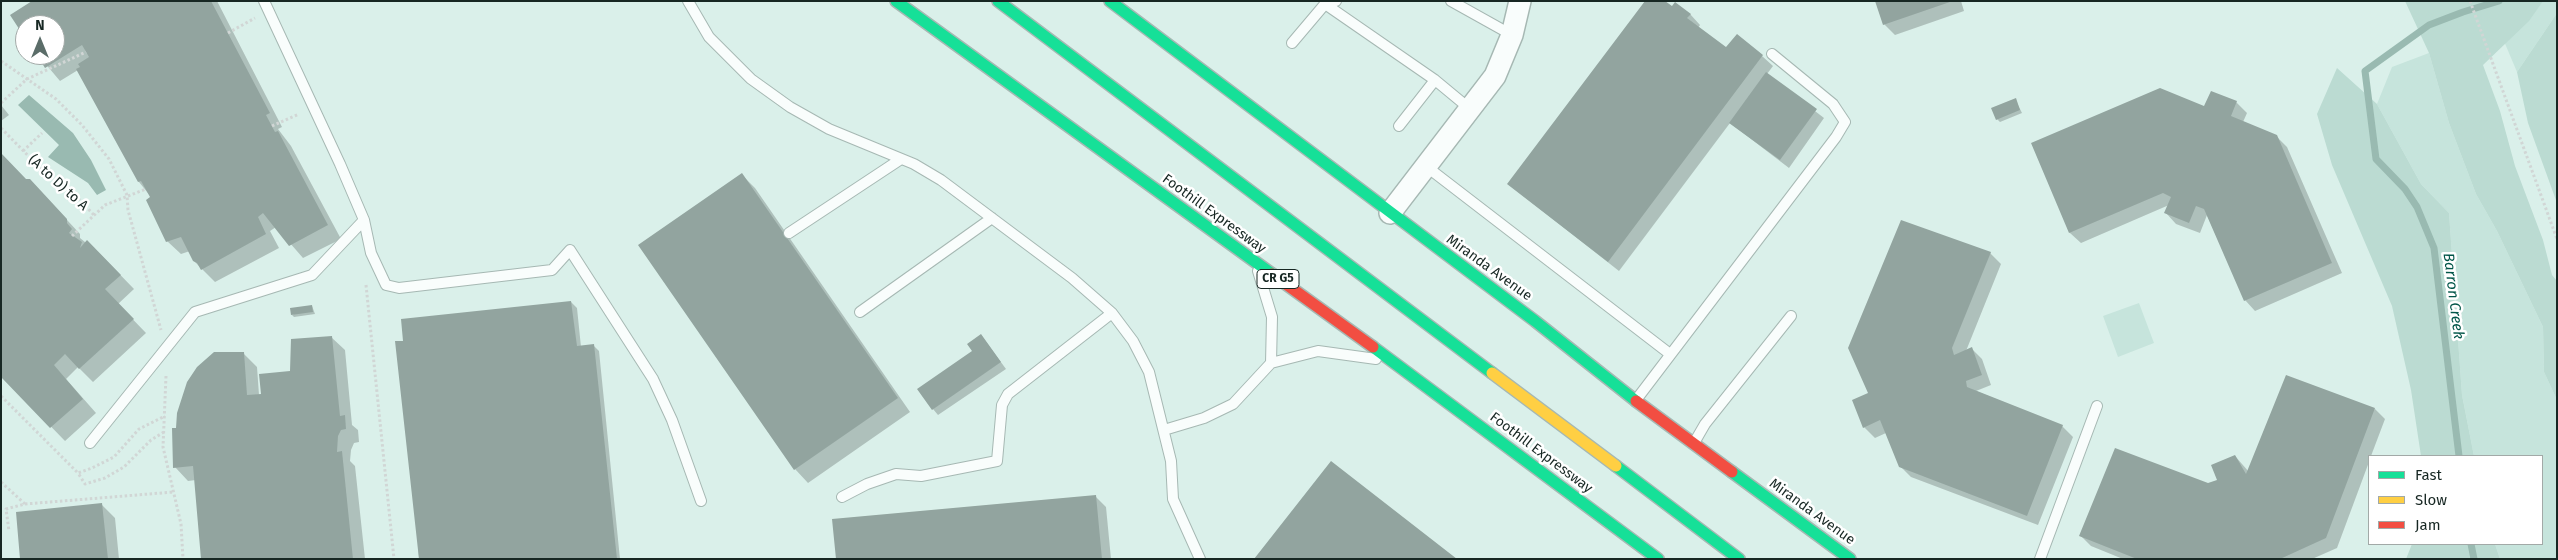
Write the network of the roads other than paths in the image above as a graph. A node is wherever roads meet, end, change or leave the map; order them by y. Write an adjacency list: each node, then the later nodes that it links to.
1 (264, 1): 20 (lane)
2 (688, 1): 16 (lane)
3 (896, 1): 22 (main road, Foothill Expressway / CR G5)
4 (998, 1): 38 (main road)
5 (1110, 1): 18 (main road, Miranda Avenue)
6 (1336, 1): 9 (lane)
7 (1451, 1): 10 (lane)
8 (1520, 1): 10 (street)
9 (1325, 4): 11 (lane); 13 (lane)
10 (1512, 35): 14 (street)
11 (1292, 43)
12 (1772, 54): 26 (lane)
13 (1435, 80): 14 (lane); 15 (lane)
14 (1470, 109): 17 (street)
15 (1400, 126)
16 (901, 159): 19 (lane); 21 (lane)
17 (1427, 167): 18 (street); 26 (lane)
18 (1390, 214): 29 (main road, Miranda Avenue)
19 (992, 218): 23 (lane); 24 (lane)
20 (364, 220): 32 (lane); 35 (lane)
21 (789, 233)
22 (1256, 263): 27 (main road, Foothill Expressway / CR G5); 28 (lane)
23 (860, 312)
24 (1112, 312): 31 (lane); 34 (lane)
25 (1791, 316): 33 (lane)
26 (1670, 354): 29 (lane)
27 (1392, 361): 28 (lane); 37 (main road, Foothill Expressway / CR G5)
28 (1270, 363): 31 (lane)
29 (1635, 400): 33 (main road, Miranda Avenue)
30 (2097, 406): 40 (lane)
31 (1164, 430): 36 (lane)
32 (90, 443)
33 (1693, 444): 39 (main road, Miranda Avenue)
34 (842, 497)
35 (701, 501)
36 (1200, 559)
37 (1658, 559)
38 (1739, 559)
39 (1850, 559)
40 (2040, 559)

